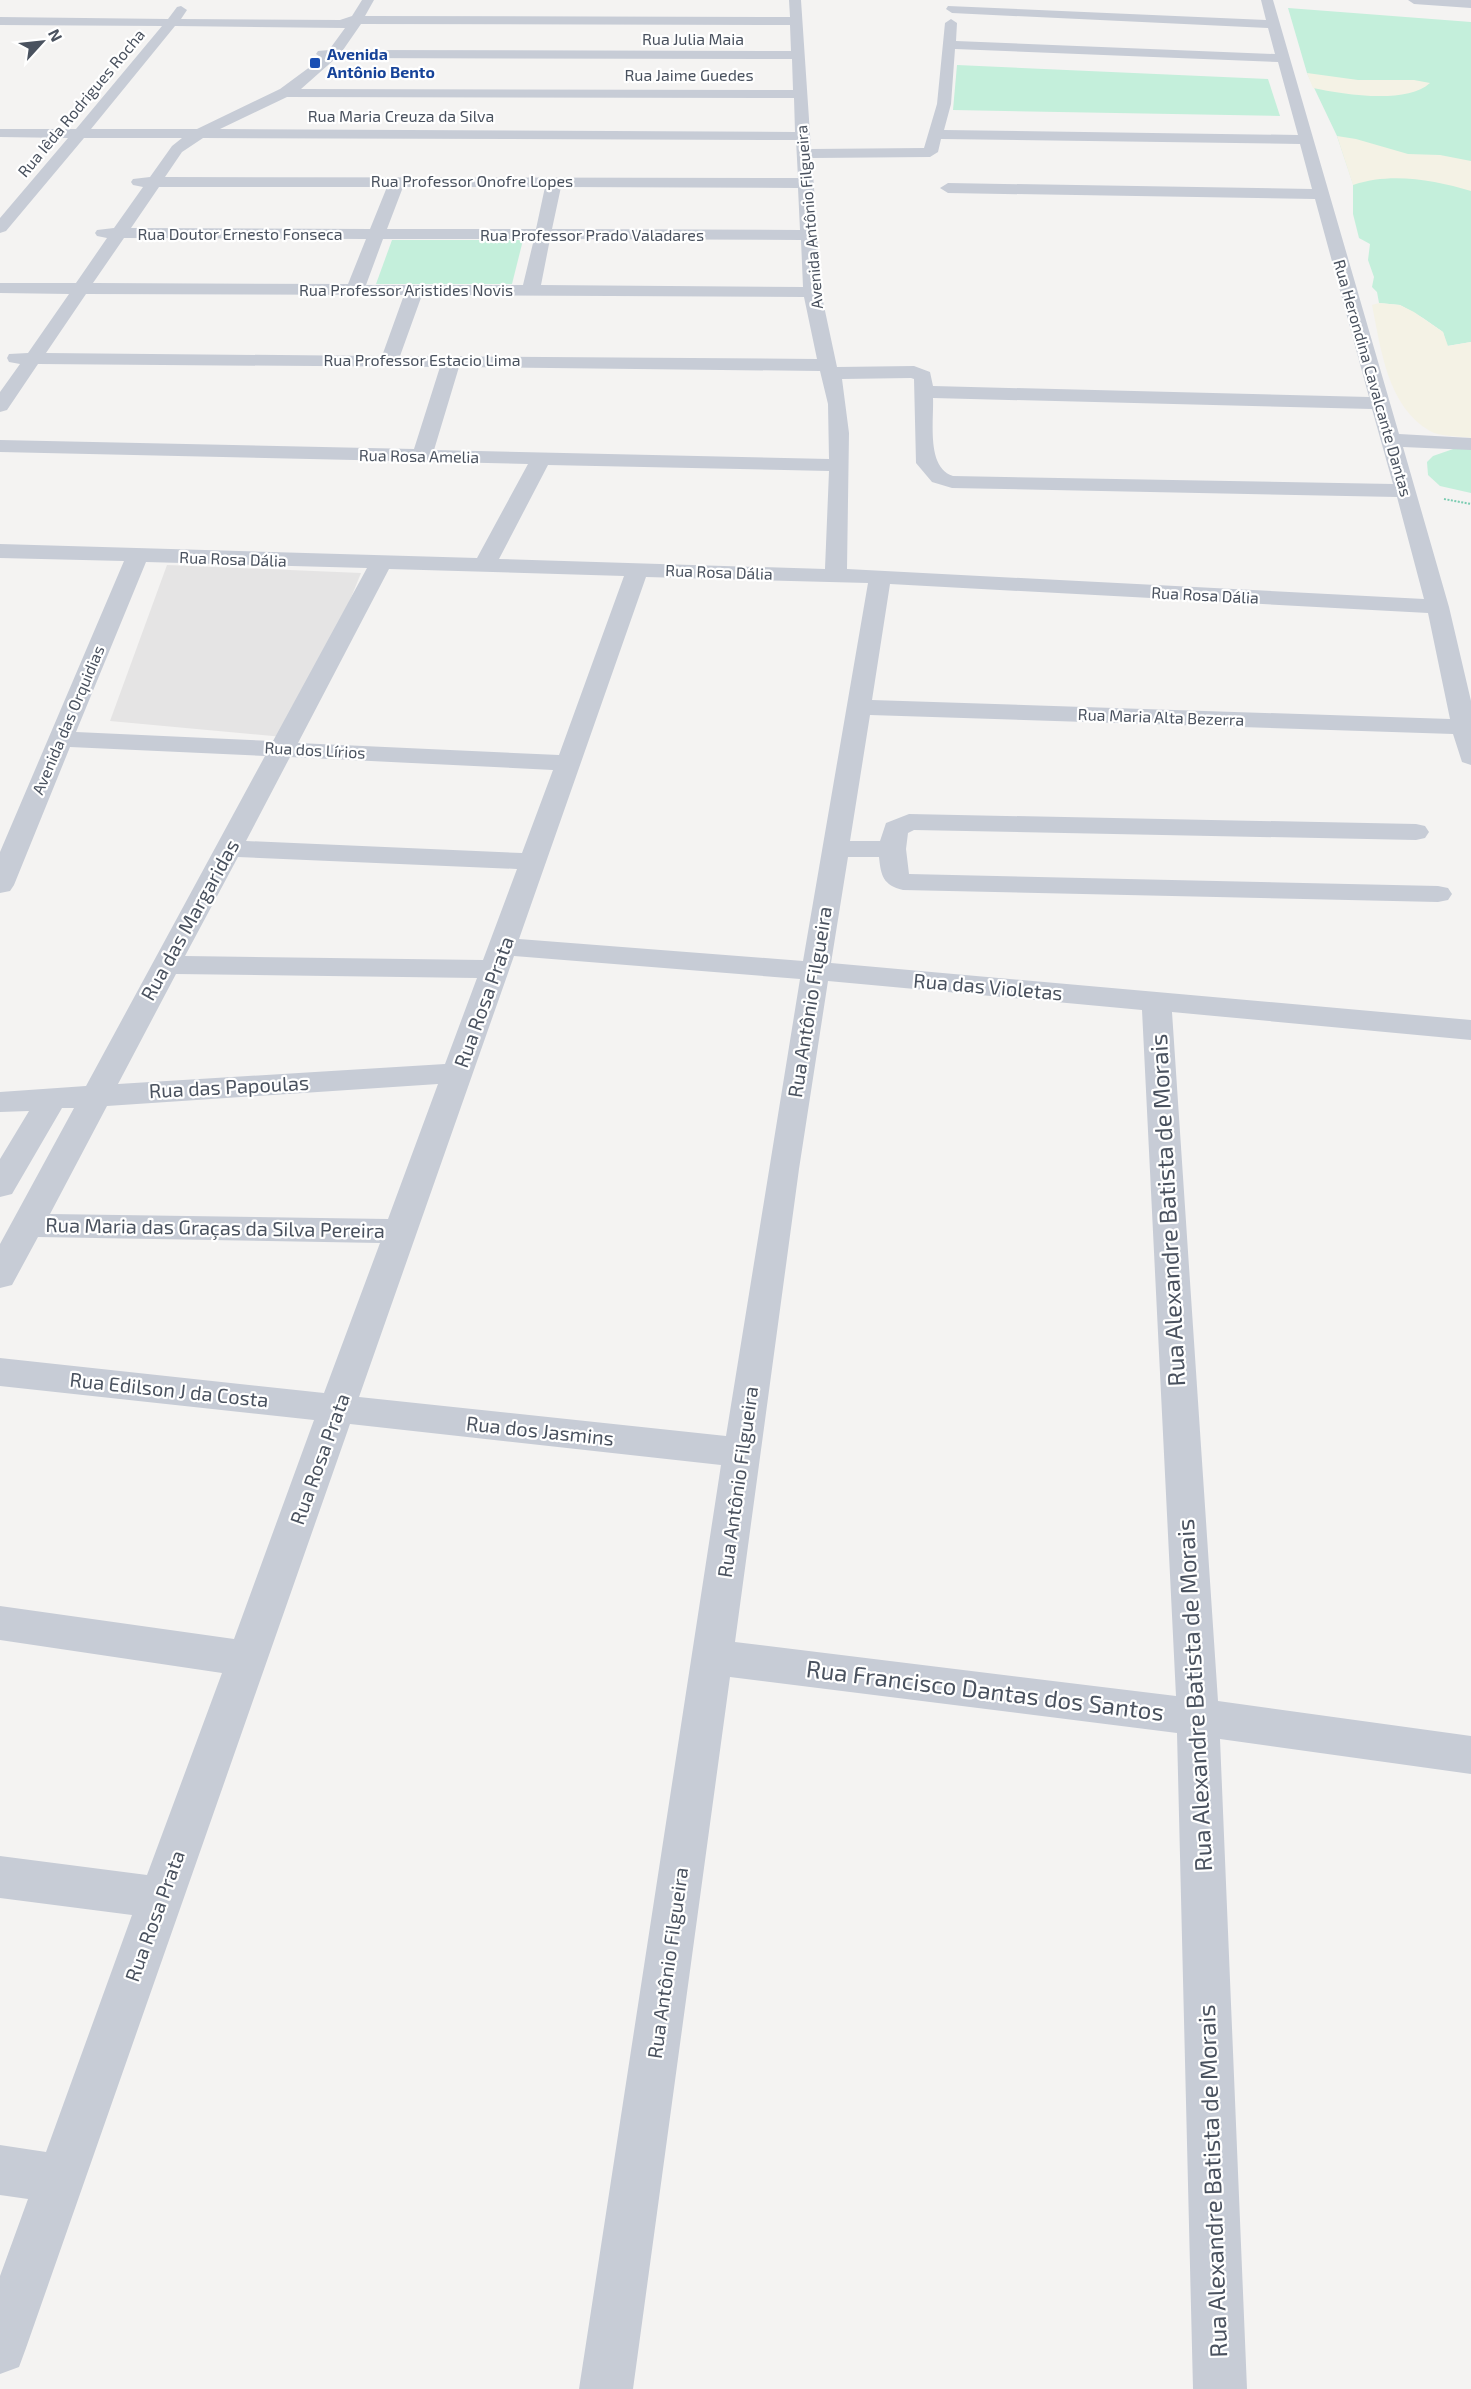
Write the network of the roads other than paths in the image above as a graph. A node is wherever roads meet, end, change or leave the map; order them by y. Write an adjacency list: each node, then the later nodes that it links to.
1 (188, 0): 11 (street, Rua Iêda Rodrigues Rocha)
2 (357, 0): 12 (street)
3 (368, 0): 12 (street)
4 (795, 0): 10 (street, Avenida Antônio Filgueira)
5 (1267, 0): 13 (street, Rua Herondina Cavalcante Dantas)
6 (1414, 0): 8 (street)
7 (952, 4): 13 (street); 16 (street)
8 (1471, 4)
9 (0, 21): 11 (street)
10 (796, 21): 15 (street); 18 (street, Avenida Antônio Filgueira)
11 (172, 22): 12 (street); 23 (street, Rua Iêda Rodrigues Rocha)
12 (350, 22): 14 (street); 17 (street)
13 (1274, 24): 19 (street, Rua Herondina Cavalcante Dantas)
14 (557, 37): 15 (street); 15 (street); 17 (street)
15 (592, 38): 18 (street, Rua Julia Maia)
16 (949, 45): 19 (street); 26 (street)
17 (329, 54): 20 (street)
18 (797, 55): 21 (street, Avenida Antônio Filgueira)
19 (1284, 58): 28 (street, Rua Herondina Cavalcante Dantas)
20 (280, 93): 21 (street, Rua Jaime Guedes); 24 (street)
21 (799, 94): 27 (street, Avenida Antônio Filgueira)
22 (0, 132): 23 (street, Rua Maria Creuza da Silva)
23 (80, 133): 24 (street, Rua Maria Creuza da Silva); 37 (street, Rua Iêda Rodrigues Rocha)
24 (191, 134): 25 (street, Rua Maria Creuza da Silva); 33 (street)
25 (467, 134): 27 (street, Rua Maria Creuza da Silva); 31 (street)
26 (935, 134): 28 (street); 29 (street)
27 (802, 136): 29 (street, Avenida Antônio Filgueira)
28 (1306, 140): 36 (street, Rua Herondina Cavalcante Dantas)
29 (803, 154): 34 (street, Avenida Antônio Filgueira)
30 (397, 181): 31 (street, Rua Professor Onofre Lopes); 33 (street, Rua Professor Onofre Lopes); 39 (street)
31 (448, 181): 32 (street, Rua Professor Onofre Lopes)
32 (554, 181): 34 (street, Rua Professor Onofre Lopes); 40 (street)
33 (146, 182): 38 (street)
34 (804, 183): 41 (street, Avenida Antônio Filgueira)
35 (948, 188): 36 (street)
36 (1322, 194): 54 (street, Rua Herondina Cavalcante Dantas)
37 (0, 228)
38 (111, 233): 39 (street, Rua Doutor Ernesto Fonseca); 43 (street)
39 (377, 234): 40 (street, Rua Professor Prado Valadares); 44 (street)
40 (542, 234): 41 (street, Rua Professor Prado Valadares); 46 (street)
41 (808, 235): 47 (street, Avenida Antônio Filgueira)
42 (0, 288): 43 (street, Rua Professor Aristides Novis)
43 (73, 289): 44 (street, Rua Professor Aristides Novis); 48 (street)
44 (355, 290): 45 (street, Rua Professor Aristides Novis)
45 (415, 290): 46 (street, Rua Professor Aristides Novis); 49 (street)
46 (531, 291): 47 (street, Rua Professor Aristides Novis)
47 (812, 292): 51 (street, Avenida Antônio Filgueira)
48 (25, 358): 49 (street, Rua Professor Estacio Lima); 52 (street); 55 (street)
49 (390, 359): 50 (street, Rua Professor Estacio Lima)
50 (452, 360): 51 (street, Rua Professor Estacio Lima); 59 (street)
51 (830, 369): 53 (street, Rua Professor Estacio Lima); 61 (street, Avenida Antônio Filgueira)
52 (0, 381)
53 (922, 382): 54 (street, Rua Professor Estacio Lima); 62 (street)
54 (1380, 403): 56 (street, Rua Herondina Cavalcante Dantas)
55 (0, 406)
56 (1390, 440): 57 (street); 62 (street, Rua Herondina Cavalcante Dantas)
57 (1471, 444)
58 (0, 446): 59 (street, Rua Rosa Amelia)
59 (422, 456): 60 (street, Rua Rosa Amelia)
60 (541, 459): 61 (street, Rua Rosa Amelia); 66 (street)
61 (839, 465): 68 (street, Avenida Antônio Filgueira)
62 (1405, 491): 70 (street, Rua Herondina Cavalcante Dantas)
63 (0, 551): 64 (street, Rua Rosa Dália)
64 (137, 556): 65 (street, Rua Rosa Dália); 73 (street, Avenida das Orquidias)
65 (381, 563): 66 (street, Rua Rosa Dália); 74 (street, Rua das Margaridas)
66 (485, 565): 67 (street, Rua Rosa Dália)
67 (638, 569): 68 (street, Rua Rosa Dália); 76 (street, Rua Rosa Prata)
68 (836, 575): 69 (street, Rua Rosa Dália)
69 (880, 577): 70 (street, Rua Rosa Dália); 71 (street, Rua Antônio Filgueira)
70 (1438, 607): 72 (street, Rua Herondina Cavalcante Dantas)
71 (859, 707): 72 (street, Rua Maria Alta Bezerra); 79 (street, Rua Antônio Filgueira)
72 (1463, 727): 75 (street, Rua Herondina Cavalcante Dantas)
73 (60, 739): 74 (street, Rua dos Lírios); 82 (street, Avenida das Orquidias)
74 (284, 748): 76 (street, Rua dos Lírios); 78 (street, Rua das Margaridas)
75 (1471, 757)
76 (569, 763): 81 (street, Rua Rosa Prata)
77 (1416, 832): 80 (street)
78 (229, 848): 81 (street); 85 (street, Rua das Margaridas)
79 (836, 849): 80 (street); 86 (street, Rua Antônio Filgueira)
80 (892, 849): 83 (street)
81 (534, 862): 84 (street, Rua Rosa Prata)
82 (0, 885)
83 (1438, 894)
84 (500, 958): 85 (street, Rua das Violetas); 86 (street, Rua das Violetas); 89 (street, Rua Rosa Prata)
85 (164, 965): 90 (street, Rua das Margaridas)
86 (816, 971): 87 (street, Rua das Violetas); 99 (street, Rua Antônio Filgueira)
87 (1156, 1002): 88 (street, Rua das Violetas); 103 (street, Rua Alexandre Batista de Morais)
88 (1471, 1030)
89 (459, 1073): 90 (street, Rua das Papoulas); 95 (street, Rua Rosa Prata)
90 (98, 1095): 91 (street, Rua das Papoulas); 94 (street, Rua das Margaridas)
91 (52, 1098): 92 (street, Rua das Papoulas); 93 (street)
92 (0, 1102)
93 (0, 1186)
94 (28, 1225): 95 (street, Rua Maria das Graças da Silva Pereira); 96 (street, Rua das Margaridas)
95 (402, 1231): 98 (street, Rua Rosa Prata)
96 (0, 1276)
97 (0, 1372): 98 (street, Rua Edilson J da Costa)
98 (338, 1409): 99 (street, Rua dos Jasmins); 102 (street, Rua Rosa Prata)
99 (742, 1453): 101 (street, Rua Antônio Filgueira)
100 (0, 1623): 102 (street)
101 (713, 1657): 103 (street, Rua Francisco Dantas dos Santos); 110 (street, Rua Antônio Filgueira)
102 (248, 1659): 106 (street, Rua Rosa Prata)
103 (1198, 1717): 104 (street, Rua Francisco Dantas dos Santos); 111 (street, Rua Alexandre Batista de Morais)
104 (1471, 1755)
105 (0, 1877): 106 (street)
106 (162, 1898): 108 (street, Rua Rosa Prata)
107 (0, 2170): 108 (street)
108 (60, 2179): 109 (street, Rua Rosa Prata)
109 (0, 2348)
110 (606, 2389)
111 (1220, 2389)

